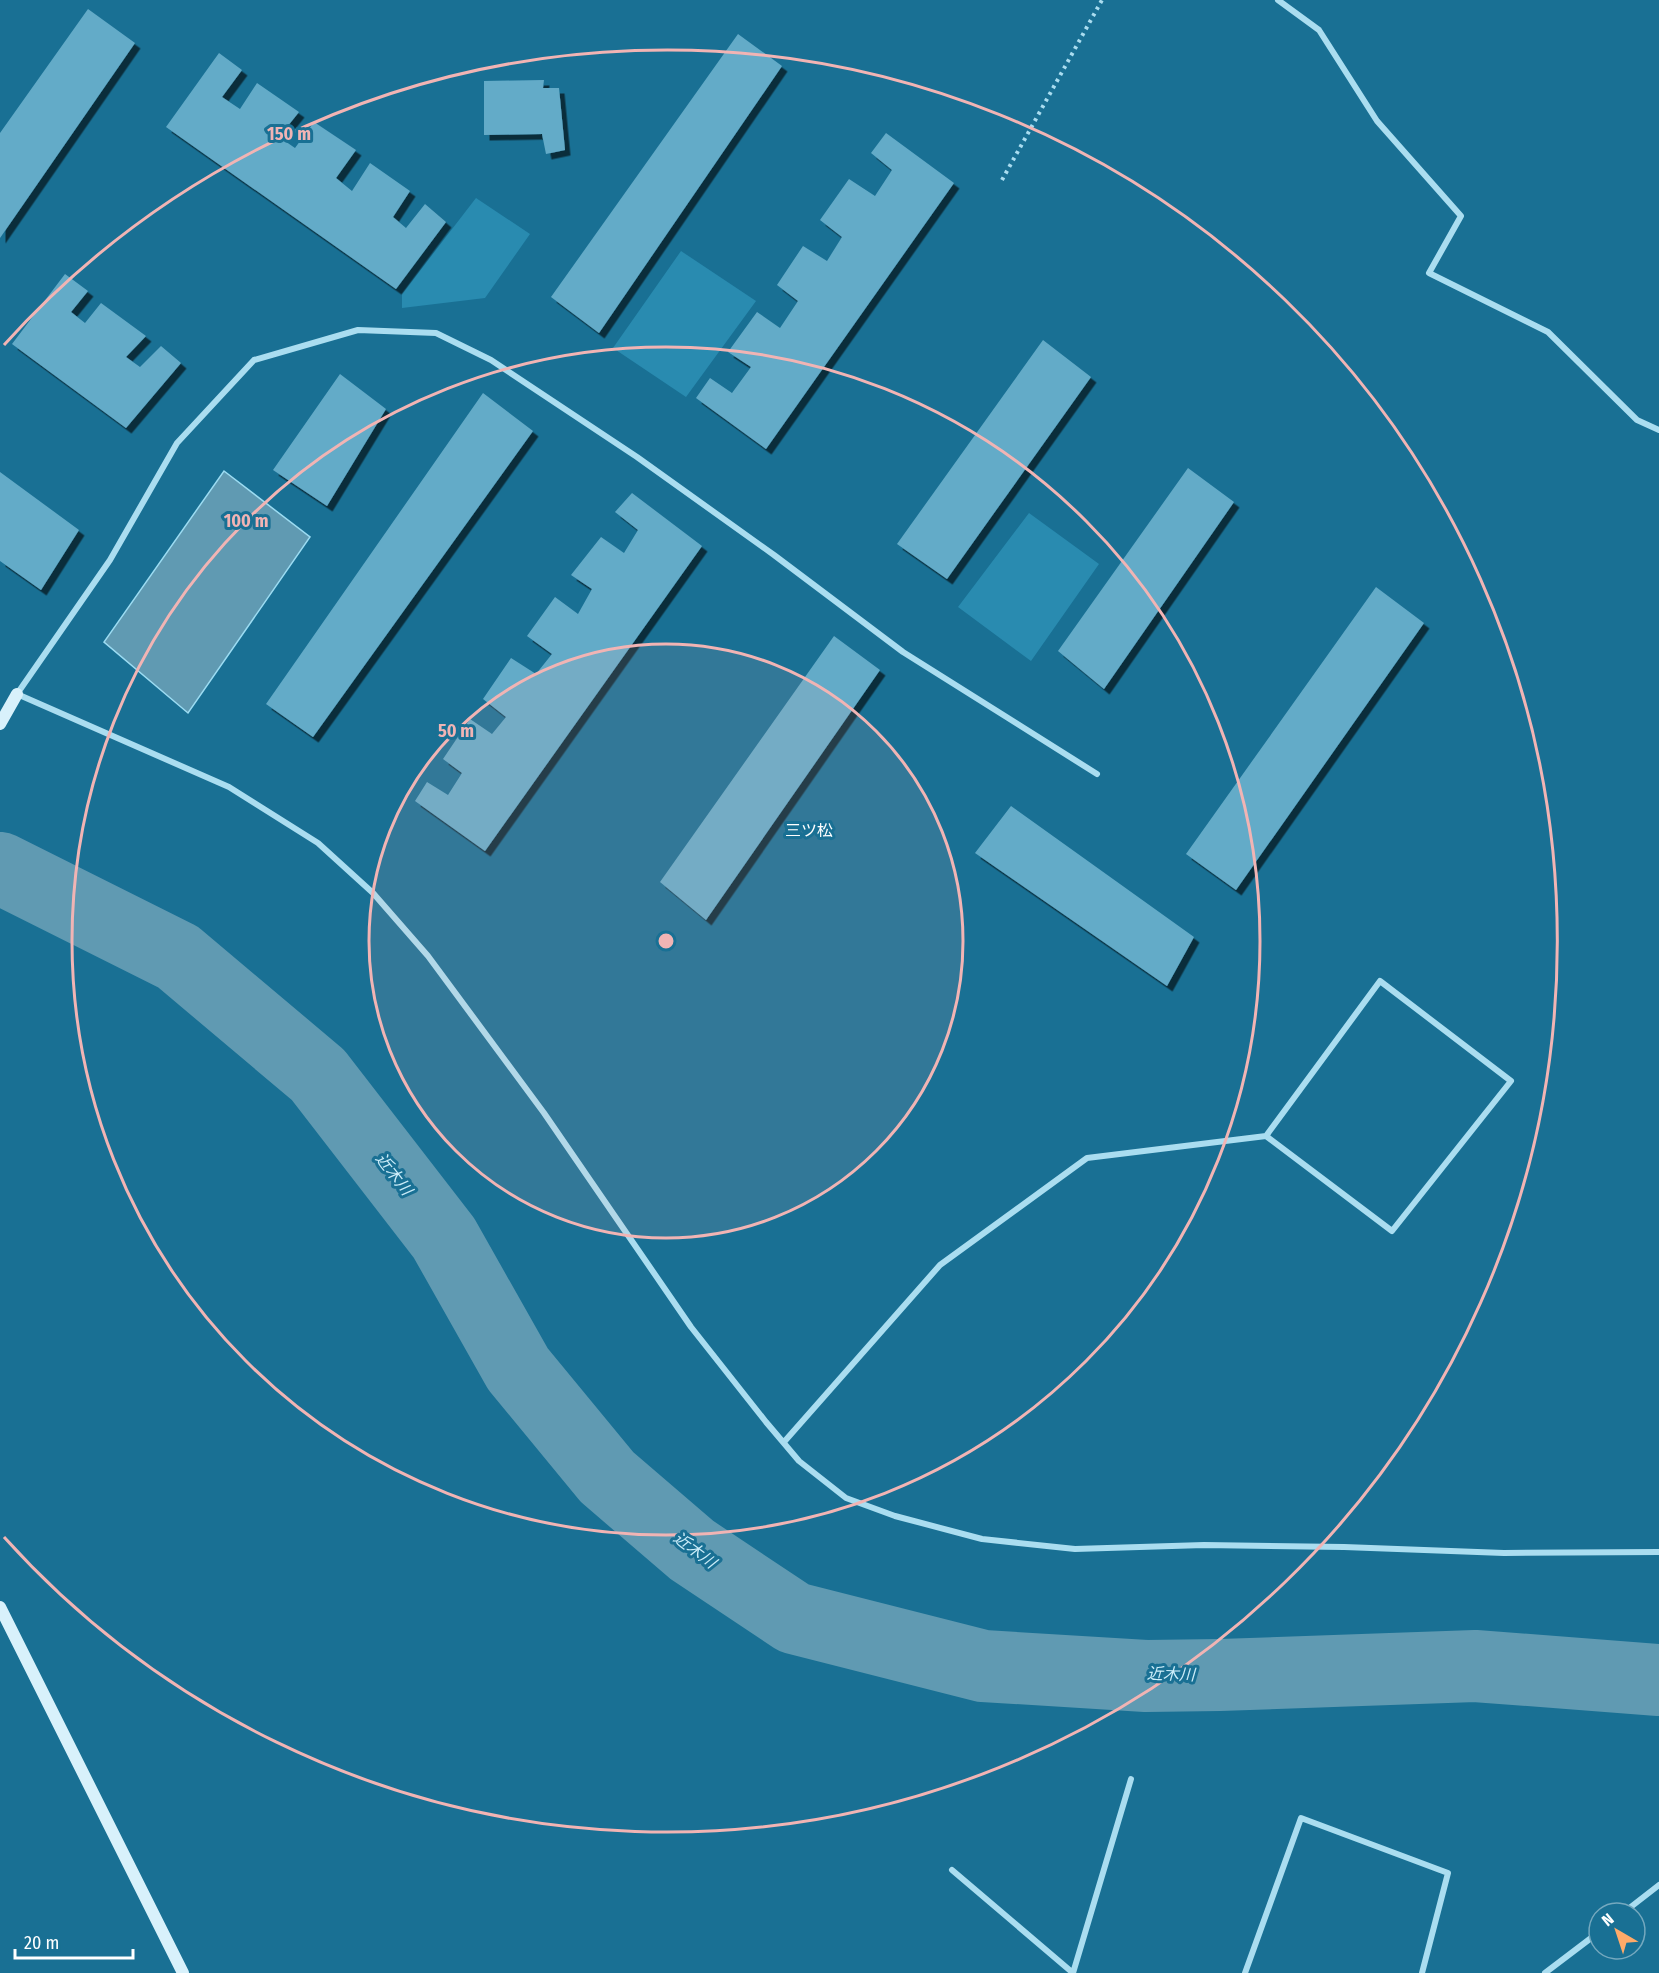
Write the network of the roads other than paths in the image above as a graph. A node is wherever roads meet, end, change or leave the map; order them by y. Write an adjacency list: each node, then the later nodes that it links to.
1 (1278, 0): 2 (street)
2 (1659, 430)
3 (17, 694): 4 (street); 5 (street); 7 (street)
4 (0, 724)
5 (1097, 774)
6 (1266, 1136): 6 (street); 7 (street)
7 (784, 1442): 8 (street)
8 (1659, 1552)
9 (0, 1607): 15 (street)
10 (1131, 1779): 16 (street)
11 (952, 1870): 16 (street)
12 (1659, 1885): 13 (street)
13 (1638, 1901)
14 (1587, 1941): 19 (street)
15 (183, 1973)
16 (1073, 1973)
17 (1245, 1973): 18 (street)
18 (1422, 1973)
19 (1545, 1973)

